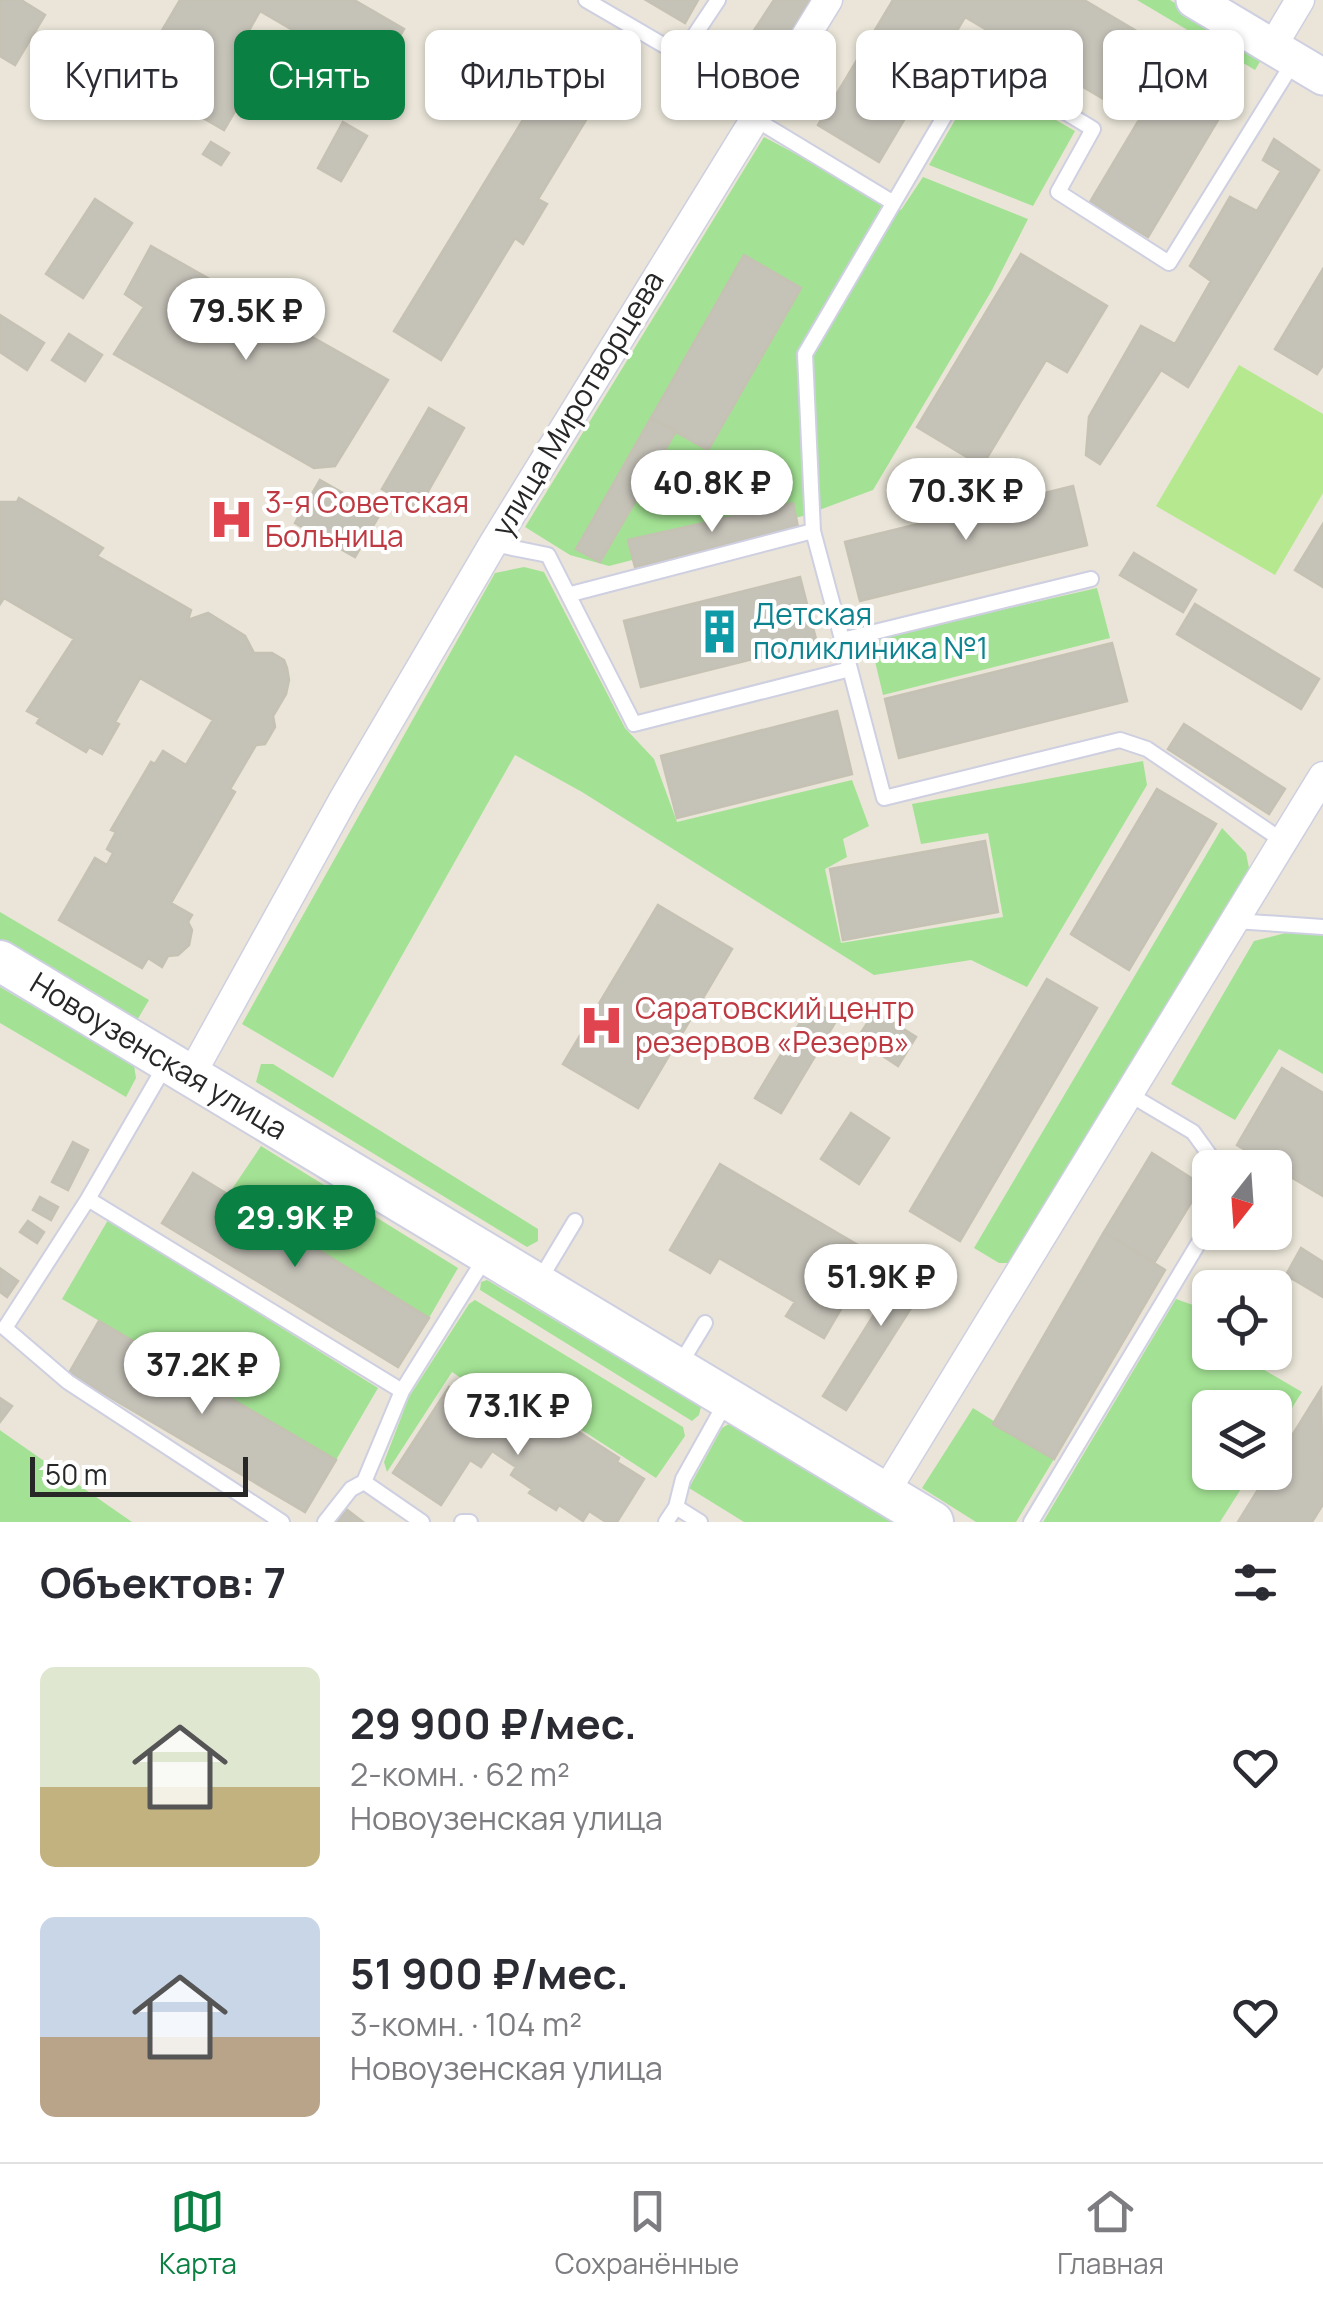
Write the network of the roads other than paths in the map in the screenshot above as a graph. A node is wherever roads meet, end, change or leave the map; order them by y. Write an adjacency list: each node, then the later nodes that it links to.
1 (586, 0): 2 (lane)
2 (718, 0)
3 (828, 0): 6 (street, улица Миротворцева)
4 (1194, 0): 7 (street)
5 (1300, 0): 7 (street)
6 (809, 30)
7 (1296, 61): 10 (lane)
8 (754, 120): 12 (street, улица Миротворцева)
9 (758, 120): 10 (lane)
10 (892, 202): 11 (lane)
11 (813, 530): 14 (lane); 15 (lane)
12 (492, 544): 14 (lane); 22 (street, улица Миротворцева)
13 (1091, 579): 15 (lane)
14 (570, 594): 16 (lane)
15 (842, 640): 16 (lane)
16 (850, 669): 18 (lane)
17 (1323, 776): 18 (street)
18 (1284, 841): 19 (street)
19 (1235, 921): 20 (lane); 23 (street)
20 (1323, 928)
21 (0, 961): 22 (main road, Новоузенская улица)
22 (179, 1068): 25 (lane); 28 (main road, Новоузенская улица)
23 (1129, 1094): 24 (lane); 35 (street)
24 (1206, 1150)
25 (88, 1199): 32 (lane); 37 (lane)
26 (575, 1221): 29 (lane)
27 (1194, 1250): 45 (lane)
28 (488, 1253): 29 (main road, Новоузенская улица); 32 (lane)
29 (538, 1282): 31 (main road, Новоузенская улица)
30 (705, 1323): 31 (lane)
31 (678, 1366): 33 (main road, Новоузенская улица)
32 (402, 1390): 34 (lane)
33 (729, 1397): 35 (main road, Новоузенская улица); 36 (lane)
34 (364, 1482): 38 (lane); 39 (lane)
35 (886, 1491): 44 (main road, Новоузенская улица)
36 (676, 1507): 42 (lane); 43 (lane)
37 (282, 1522)
38 (325, 1522)
39 (422, 1522)
40 (462, 1522): 41 (lane)
41 (470, 1522)
42 (666, 1522)
43 (700, 1522)
44 (933, 1522)
45 (1031, 1522)

